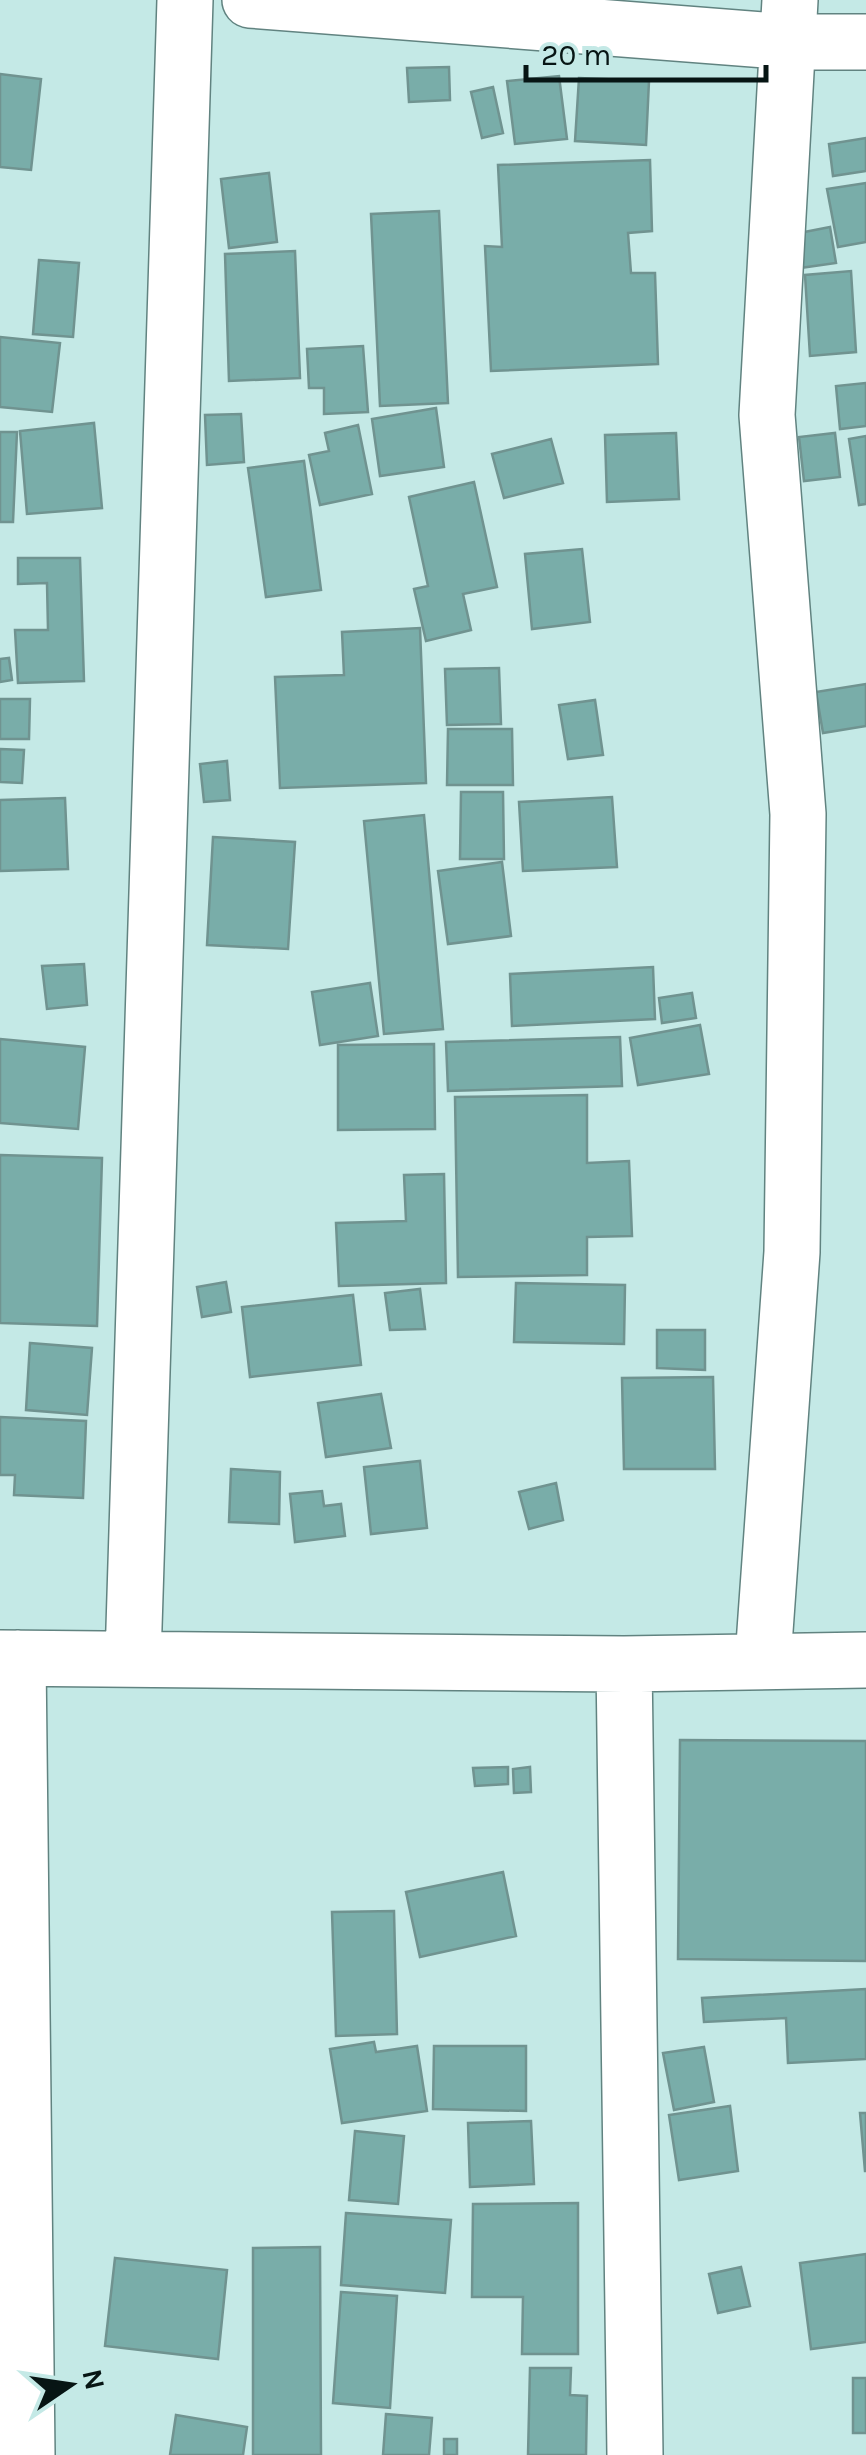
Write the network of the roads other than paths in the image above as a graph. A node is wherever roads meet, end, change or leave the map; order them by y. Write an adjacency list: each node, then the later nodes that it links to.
1 (185, 0): 6 (street)
2 (250, 0): 3 (street)
3 (790, 21): 4 (street); 7 (street)
4 (866, 42)
5 (9, 1658): 6 (street); 10 (street)
6 (132, 1659): 9 (street)
7 (764, 1659): 8 (street); 9 (street)
8 (866, 1660)
9 (624, 1664): 11 (street)
10 (27, 2455)
11 (635, 2455)

